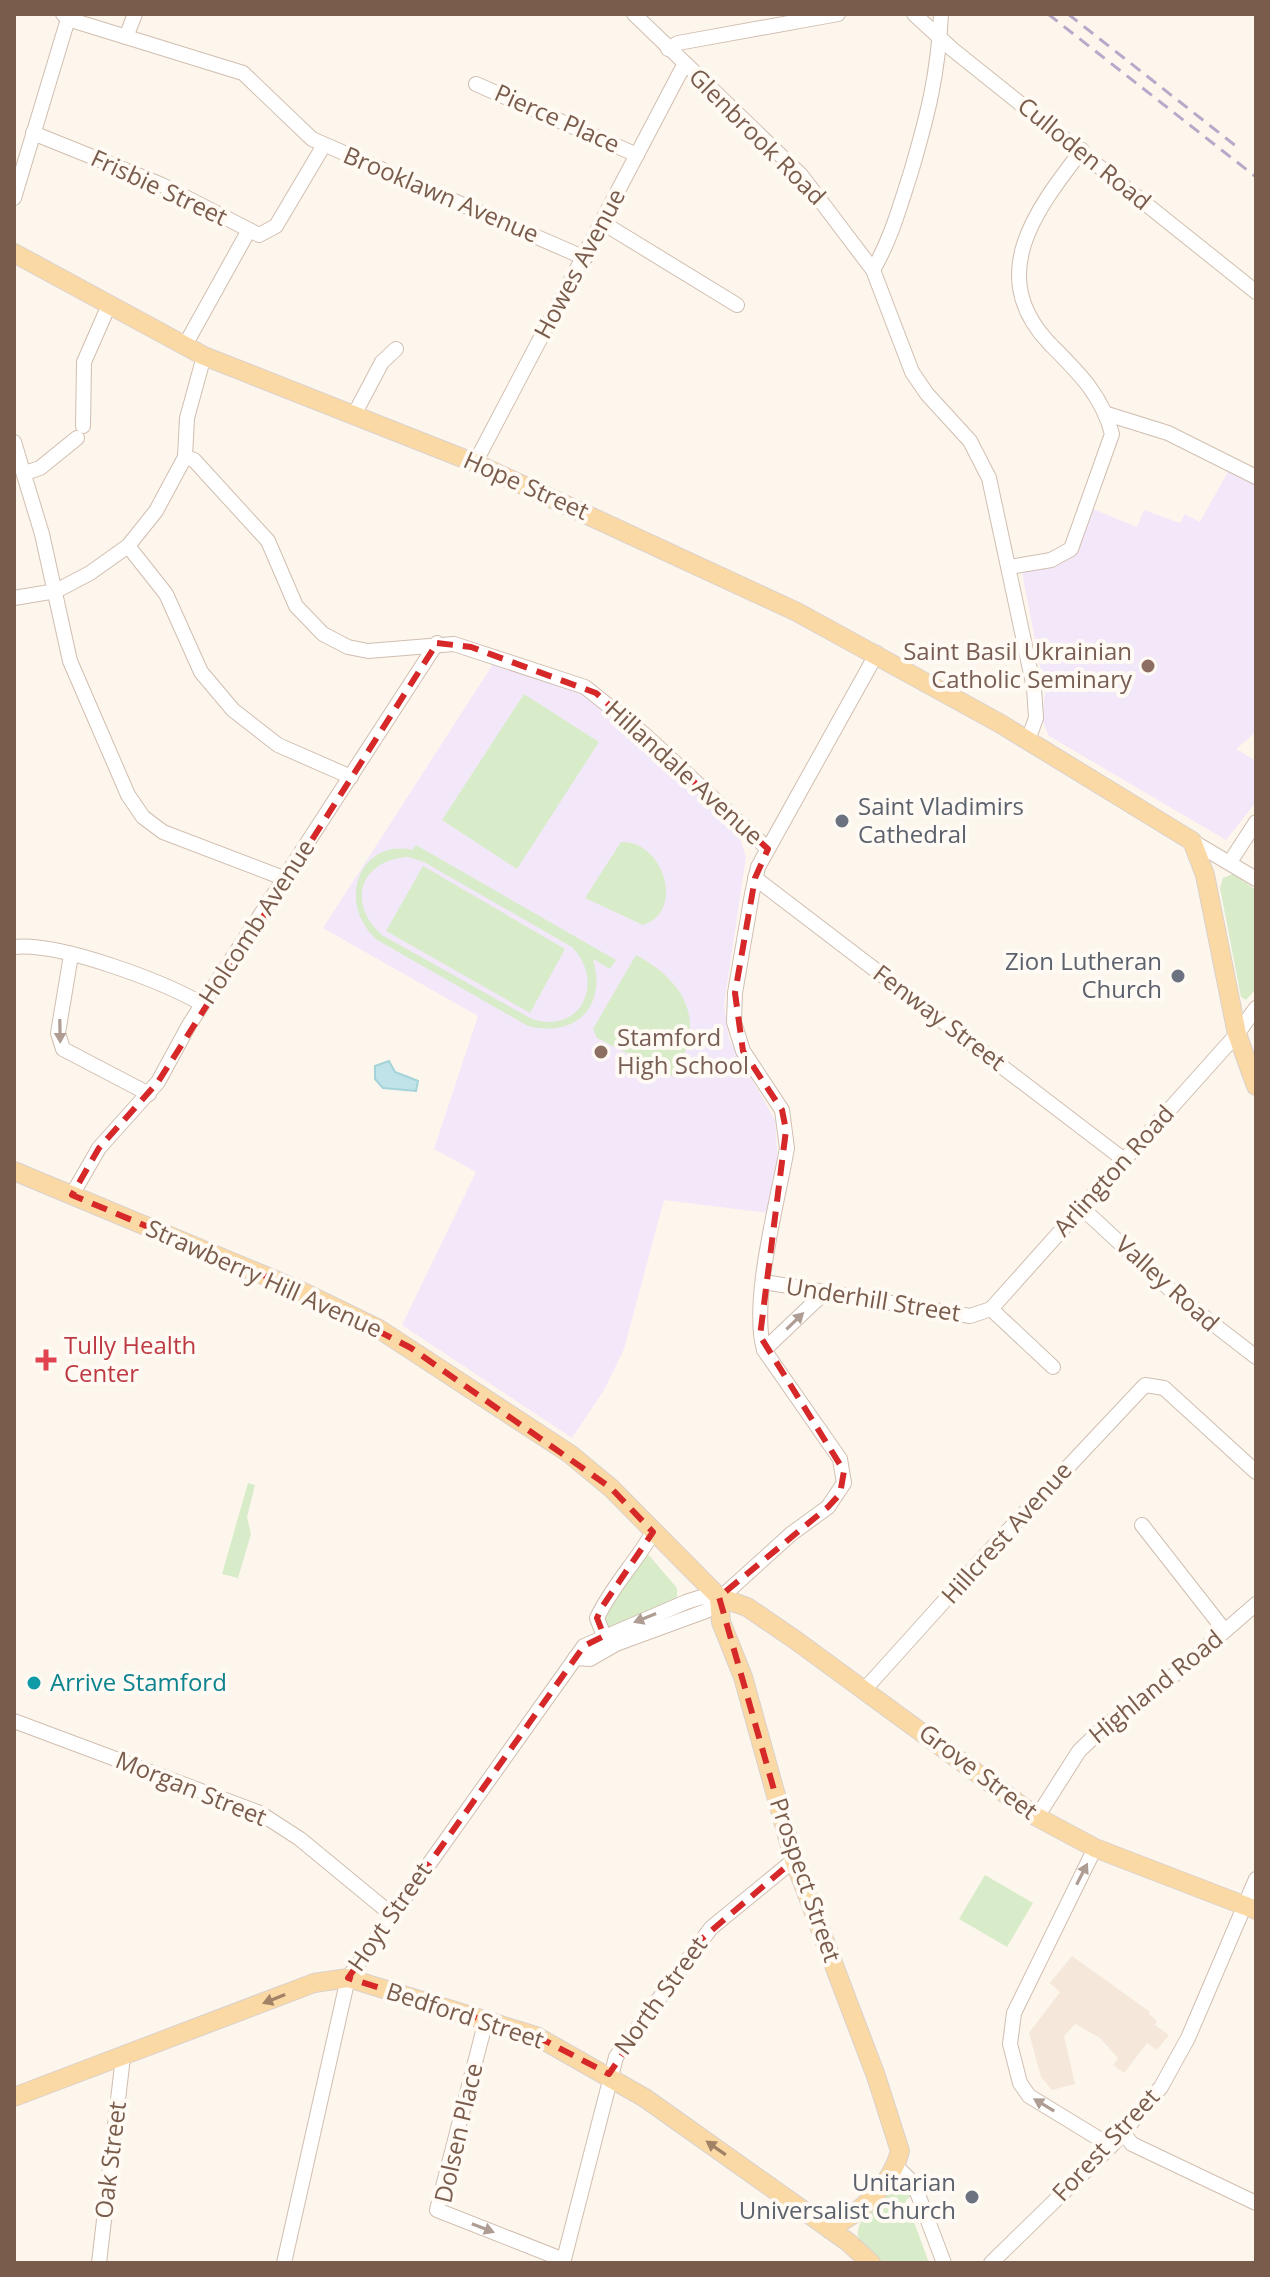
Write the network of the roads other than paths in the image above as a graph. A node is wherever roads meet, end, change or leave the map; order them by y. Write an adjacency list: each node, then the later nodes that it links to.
1 (135, 14): 7 (street)
2 (634, 14): 9 (street, Glenbrook Road)
3 (838, 14): 9 (street)
4 (914, 14): 8 (street, Culloden Road)
5 (941, 14): 8 (street)
6 (66, 17): 7 (street); 12 (street)
7 (126, 37): 13 (street)
8 (940, 37): 14 (street, Culloden Road); 21 (street)
9 (668, 49): 10 (street, Glenbrook Road)
10 (684, 65): 15 (street, Howes Avenue); 21 (street, Glenbrook Road)
11 (476, 84): 15 (street, Pierce Place)
12 (33, 133): 16 (street); 18 (street, Frisbie Street)
13 (324, 145): 18 (street, Brooklawn Avenue); 20 (street, Brooklawn Avenue)
14 (1082, 150): 22 (street, Culloden Road); 28 (street)
15 (637, 155): 17 (street, Howes Avenue)
16 (14, 198)
17 (603, 223): 20 (street, Howes Avenue); 24 (street)
18 (249, 230): 25 (street, Frisbie Street)
19 (14, 253): 23 (main road, Hope Street)
20 (585, 258): 32 (street, Howes Avenue)
21 (873, 270): 36 (street, Glenbrook Road)
22 (1256, 292)
23 (109, 305): 25 (main road, Hope Street); 33 (street)
24 (737, 305)
25 (184, 347): 27 (main road, Hope Street)
26 (396, 349): 29 (street)
27 (204, 356): 29 (main road, Hope Street); 31 (street)
28 (1107, 414): 34 (street); 36 (street)
29 (354, 415): 32 (main road, Hope Street)
30 (14, 442): 33 (street)
31 (185, 457): 35 (street); 39 (street, Hillandale Avenue)
32 (475, 463): 40 (main road, Hope Street)
33 (25, 473): 37 (street)
34 (1256, 477)
35 (128, 546): 37 (street); 42 (street)
36 (1010, 567): 41 (street, Glenbrook Road)
37 (56, 591): 38 (street); 48 (street)
38 (14, 598)
39 (437, 643): 42 (street, Holcomb Avenue); 45 (street, Hillandale Avenue)
40 (877, 653): 41 (main road, Hope Street); 45 (street)
41 (1028, 740): 44 (main road)
42 (351, 777): 48 (street, Holcomb Avenue)
43 (1256, 822): 46 (street)
44 (1192, 841): 46 (street); 54 (main road)
45 (768, 849): 47 (street, Hillandale Avenue)
46 (1230, 862): 49 (street)
47 (755, 878): 57 (street, Fenway Street); 61 (street, Hillandale Avenue)
48 (286, 879): 52 (street, Holcomb Avenue)
49 (1256, 879)
50 (14, 947): 51 (street)
51 (71, 955): 52 (street); 56 (street, one-way to 56)
52 (202, 1004): 56 (street, Holcomb Avenue)
53 (1256, 1008): 54 (street, Arlington Road)
54 (1237, 1034): 55 (main road); 57 (street, Arlington Road)
55 (1256, 1086)
56 (149, 1094): 59 (street, Holcomb Avenue)
57 (1123, 1159): 60 (street, Arlington Road)
58 (14, 1171): 59 (main road, Strawberry Hill Avenue)
59 (72, 1195): 69 (main road, Strawberry Hill Avenue)
60 (1082, 1208): 63 (street, Arlington Road); 65 (street, Valley Road)
61 (764, 1282): 62 (street, Underhill Street); 64 (street, Hillandale Avenue)
62 (825, 1292): 63 (street, Underhill Street); 64 (street, one-way to 62)
63 (991, 1309): 66 (street, Underhill Street)
64 (764, 1350): 70 (street)
65 (1256, 1357)
66 (1053, 1367)
67 (1256, 1472): 75 (street, Hillcrest Avenue)
68 (1142, 1525): 72 (street)
69 (653, 1532): 70 (main road, Strawberry Hill Avenue); 73 (street)
70 (719, 1597): 73 (street, Hoyt Street, one-way to 73); 74 (street); 75 (main road, Grove Street); 79 (main road, Prospect Street)
71 (1256, 1604): 72 (street, Highland Road)
72 (1225, 1631): 77 (street, Highland Road)
73 (604, 1636): 74 (street, Hoyt Street)
74 (575, 1658): 82 (street, Hoyt Street)
75 (865, 1689): 77 (main road, Grove Street)
76 (14, 1721): 82 (street, Morgan Street)
77 (1037, 1817): 78 (main road, Grove Street)
78 (1095, 1848): 81 (main road, Grove Street); 89 (street, one-way to 78)
79 (794, 1860): 86 (street, North Street); 90 (main road, Prospect Street)
80 (1256, 1879): 81 (street, Forest Street)
81 (1250, 1908): 88 (street, Forest Street)
82 (391, 1914): 83 (street, Hoyt Street)
83 (348, 1978): 84 (main road, Bedford Street); 85 (main road, Bedford Street, one-way to 85); 97 (street, Hoyt Street)
84 (486, 2020): 86 (main road, Bedford Street); 95 (street, Dolsen Place, one-way to 95)
85 (123, 2057): 87 (main road, Bedford Street); 96 (street, Oak Street)
86 (609, 2074): 93 (main road, Bedford Street, one-way to 86); 95 (street, North Street)
87 (14, 2097)
88 (1123, 2133): 89 (street, Forest Street); 91 (street)
89 (1111, 2146): 100 (street, Forest Street)
90 (896, 2163): 92 (main road); 99 (street, Prospect Street)
91 (1256, 2203)
92 (852, 2218): 93 (main road); 94 (main road)
93 (829, 2228): 94 (main road, Bedford Street)
94 (848, 2242): 98 (main road, Bedford Street)
95 (563, 2261)
96 (99, 2263)
97 (284, 2263)
98 (871, 2263)
99 (944, 2263)
100 (991, 2263)

